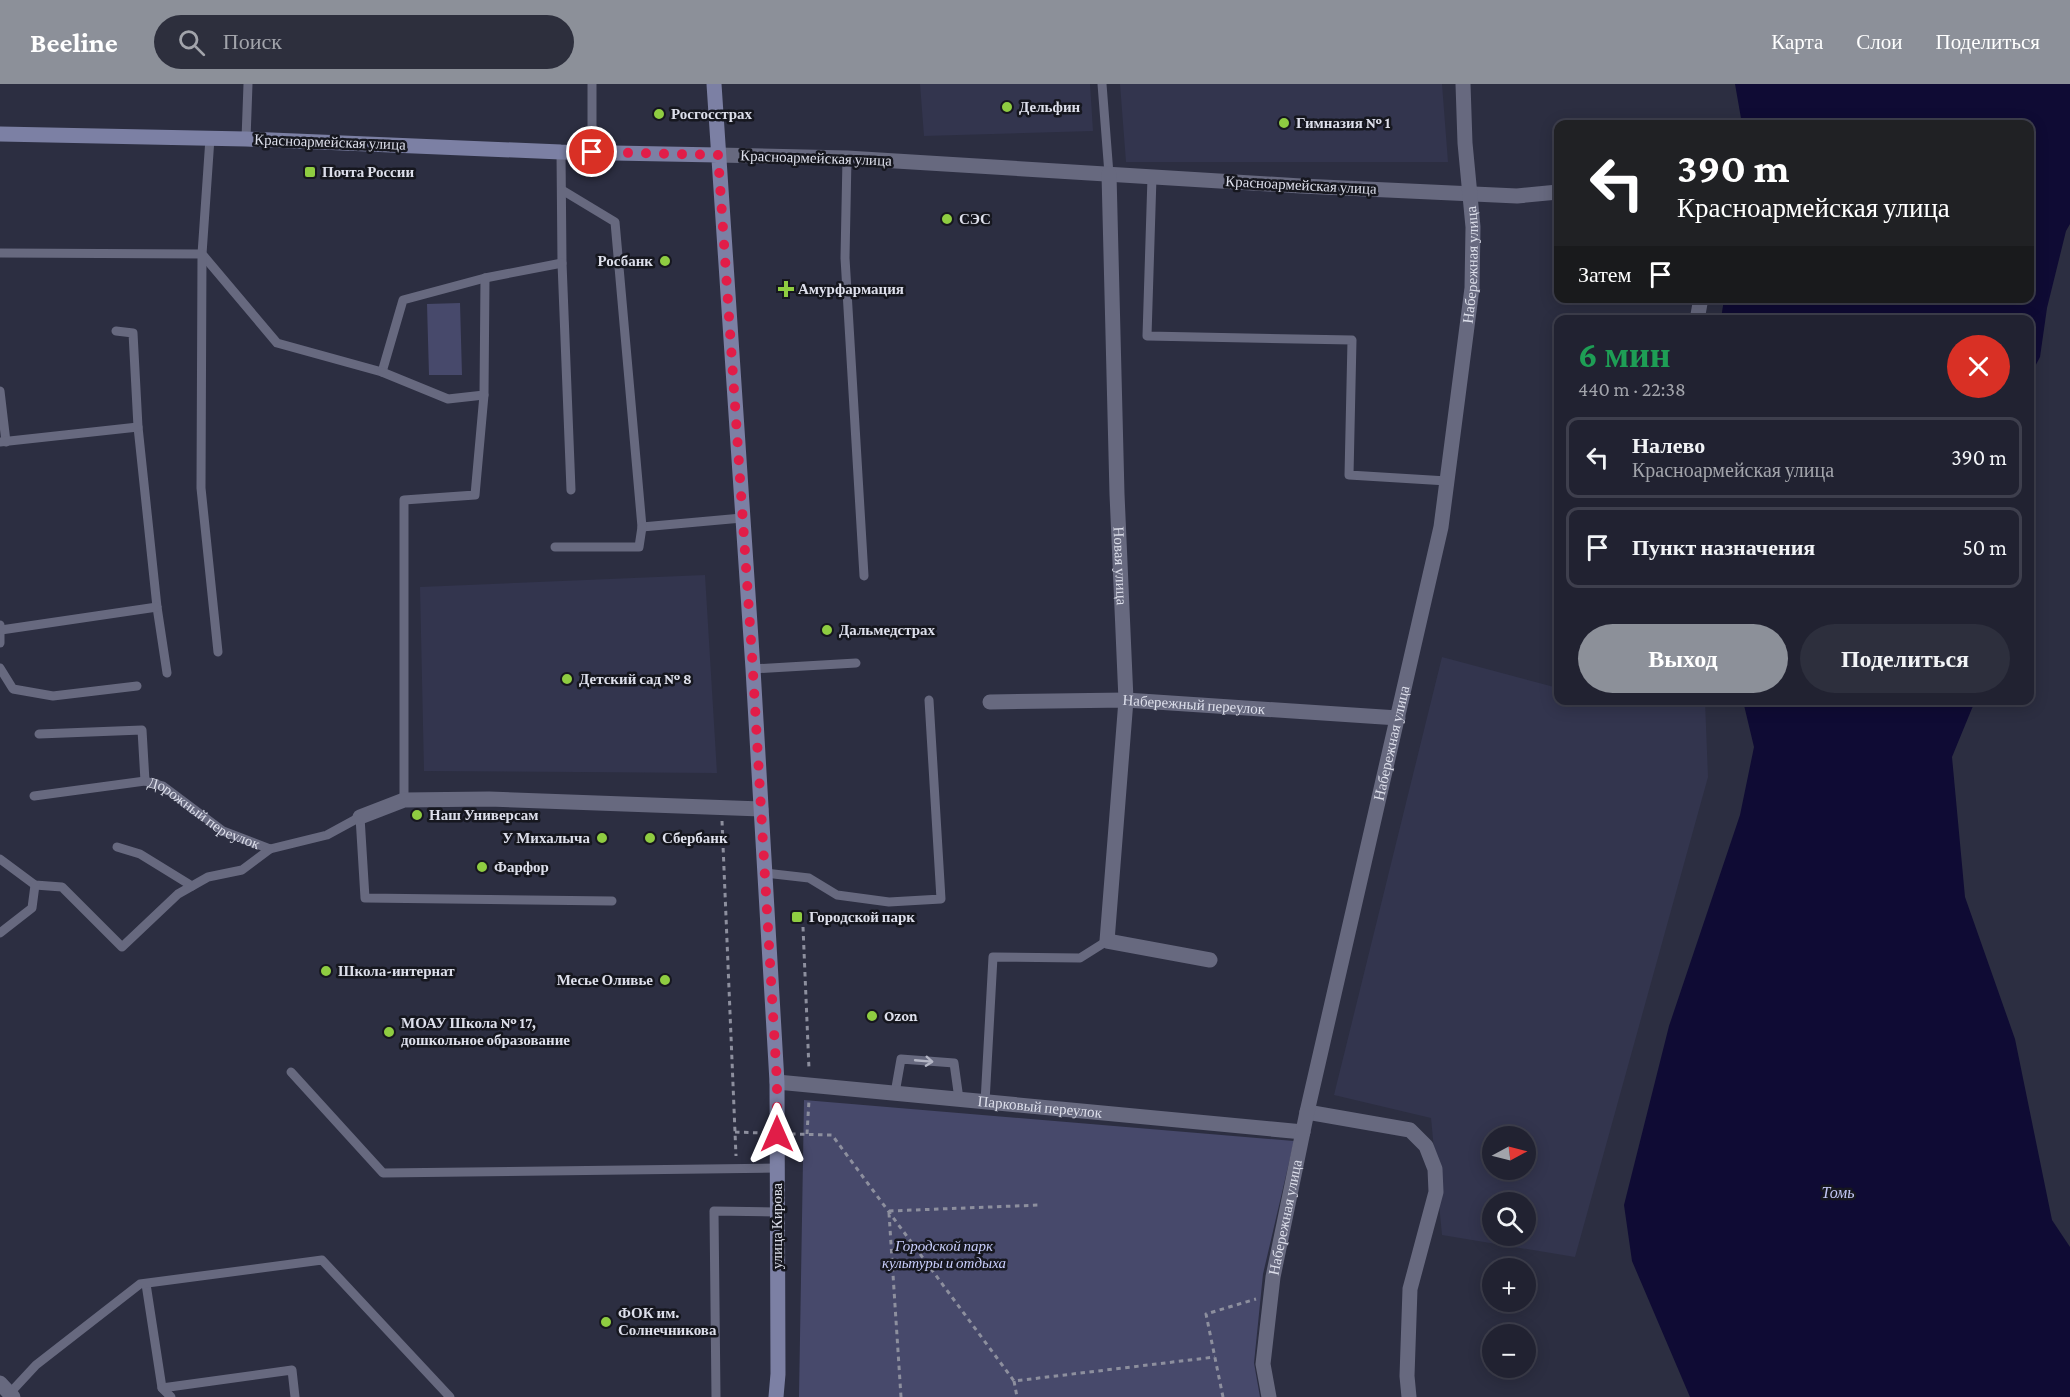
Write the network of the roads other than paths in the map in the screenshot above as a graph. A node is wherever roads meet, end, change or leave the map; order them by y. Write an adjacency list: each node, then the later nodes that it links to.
1 (248, 84): 8 (lane)
2 (592, 84): 10 (lane)
3 (714, 84): 11 (main road, улица Кирова)
4 (1102, 84): 13 (lane, Новая улица)
5 (1463, 84): 17 (street, Набережная улица)
6 (0, 134): 7 (main road, Красноармейская улица)
7 (210, 138): 8 (main road, Красноармейская улица); 19 (lane)
8 (246, 139): 9 (main road, Красноармейская улица)
9 (561, 152): 10 (main road, Красноармейская улица); 15 (lane)
10 (592, 152): 11 (main road, Красноармейская улица)
11 (718, 155): 12 (street, Красноармейская улица); 30 (main road, улица Кирова)
12 (847, 158): 13 (street, Красноармейская улица); 33 (lane)
13 (1109, 174): 14 (street, Красноармейская улица); 44 (street, Новая улица)
14 (1152, 177): 17 (street, Красноармейская улица); 28 (lane)
15 (562, 190): 20 (lane); 31 (lane)
16 (1554, 192): 17 (street, Красноармейская улица)
17 (1470, 193): 28 (street, Набережная улица)
18 (0, 253): 19 (lane)
19 (202, 255): 23 (lane); 37 (lane)
20 (562, 263): 21 (lane); 29 (lane)
21 (484, 278): 23 (lane); 25 (lane)
22 (116, 331): 26 (lane)
23 (382, 372): 25 (lane)
24 (0, 391): 27 (lane)
25 (484, 395): 50 (lane)
26 (138, 427): 27 (lane); 34 (lane)
27 (3, 442)
28 (1447, 481): 46 (street, Набережная улица)
29 (571, 490)
30 (742, 518): 31 (lane); 40 (main road, улица Кирова)
31 (642, 527): 32 (lane)
32 (555, 547)
33 (864, 576)
34 (157, 607): 35 (lane); 41 (lane)
35 (1, 627): 36 (lane)
36 (0, 644)
37 (218, 652)
38 (856, 663): 40 (lane)
39 (0, 668): 42 (lane)
40 (753, 669): 51 (main road, улица Кирова)
41 (167, 673)
42 (136, 686)
43 (929, 700): 56 (lane)
44 (1126, 700): 45 (street, Набережный переулок); 46 (street, Набережный переулок); 61 (street, Новая улица)
45 (990, 702)
46 (1398, 718): 68 (street, Набережная улица)
47 (39, 735): 48 (lane)
48 (145, 781): 49 (lane, Дорожный переулок); 54 (lane, Дорожный переулок)
49 (34, 796)
50 (404, 800): 51 (street, Дорожный переулок); 52 (street, Дорожный переулок)
51 (761, 809): 56 (main road, улица Кирова)
52 (360, 817): 54 (lane, Дорожный переулок); 59 (lane)
53 (117, 847): 58 (lane)
54 (270, 849): 58 (lane)
55 (0, 859): 57 (lane)
56 (765, 873): 64 (main road, улица Кирова)
57 (35, 885): 58 (lane); 60 (lane)
58 (192, 886)
59 (612, 901)
60 (0, 933)
61 (1107, 940): 62 (street); 67 (lane)
62 (1210, 960)
63 (291, 1072): 70 (lane)
64 (777, 1082): 65 (street, Парковый переулок); 70 (main road, улица Кирова)
65 (896, 1093): 66 (street, Парковый переулок); 66 (lane, one-way to 66)
66 (959, 1099): 67 (street, Парковый переулок)
67 (986, 1102): 69 (street, Парковый переулок)
68 (1307, 1112): 69 (street, Набережная улица); 81 (street)
69 (1304, 1132): 80 (street, Набережная улица)
70 (777, 1168): 71 (main road, улица Кирова)
71 (777, 1212): 78 (lane); 79 (main road, улица Кирова)
72 (146, 1284): 73 (lane); 74 (lane); 77 (lane)
73 (162, 1388): 75 (lane); 76 (lane)
74 (8, 1391)
75 (171, 1397)
76 (295, 1397)
77 (450, 1397)
78 (716, 1397)
79 (776, 1397)
80 (1269, 1397)
81 (1410, 1397)

